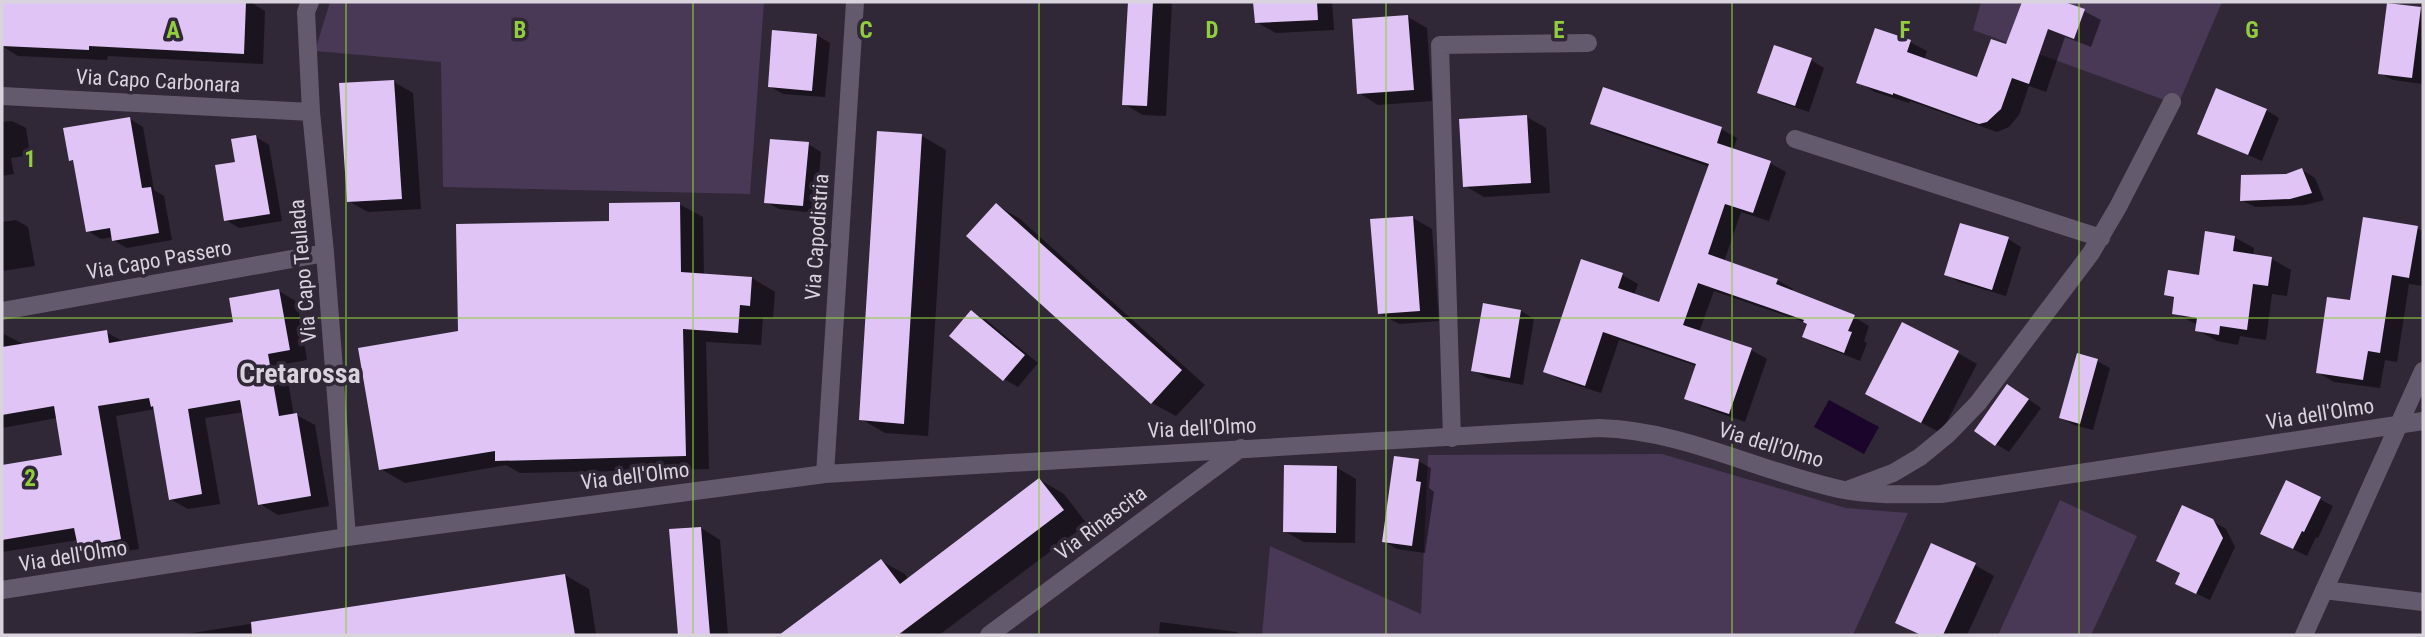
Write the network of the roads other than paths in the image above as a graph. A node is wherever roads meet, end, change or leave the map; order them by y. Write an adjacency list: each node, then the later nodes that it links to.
1 (310, 2): 6 (street, Via Capo Teulada)
2 (855, 2): 16 (street, Via Capodistria)
3 (1588, 43): 14 (street)
4 (2, 96): 6 (street, Via Capo Carbonara)
5 (2172, 102): 8 (street)
6 (311, 112): 9 (street, Via Capo Teulada)
7 (1795, 139): 8 (street)
8 (2101, 238): 17 (street)
9 (325, 253): 10 (street, Via Capo Passero); 18 (street, Via Capo Teulada)
10 (2, 312)
11 (2423, 371): 13 (street)
12 (2423, 421): 13 (street, Via dell'Olmo)
13 (2398, 425): 17 (street, Via dell'Olmo); 20 (street)
14 (1452, 438): 15 (street, Via dell'Olmo); 17 (street, Via dell'Olmo)
15 (1241, 448): 16 (street, Via dell'Olmo); 22 (street, Via Rinascita)
16 (825, 474): 18 (street, Via dell'Olmo)
17 (1847, 491)
18 (347, 537): 19 (street, Via dell'Olmo)
19 (2, 590)
20 (2324, 590): 21 (street); 23 (street)
21 (2423, 602)
22 (989, 635)
23 (2304, 635)

